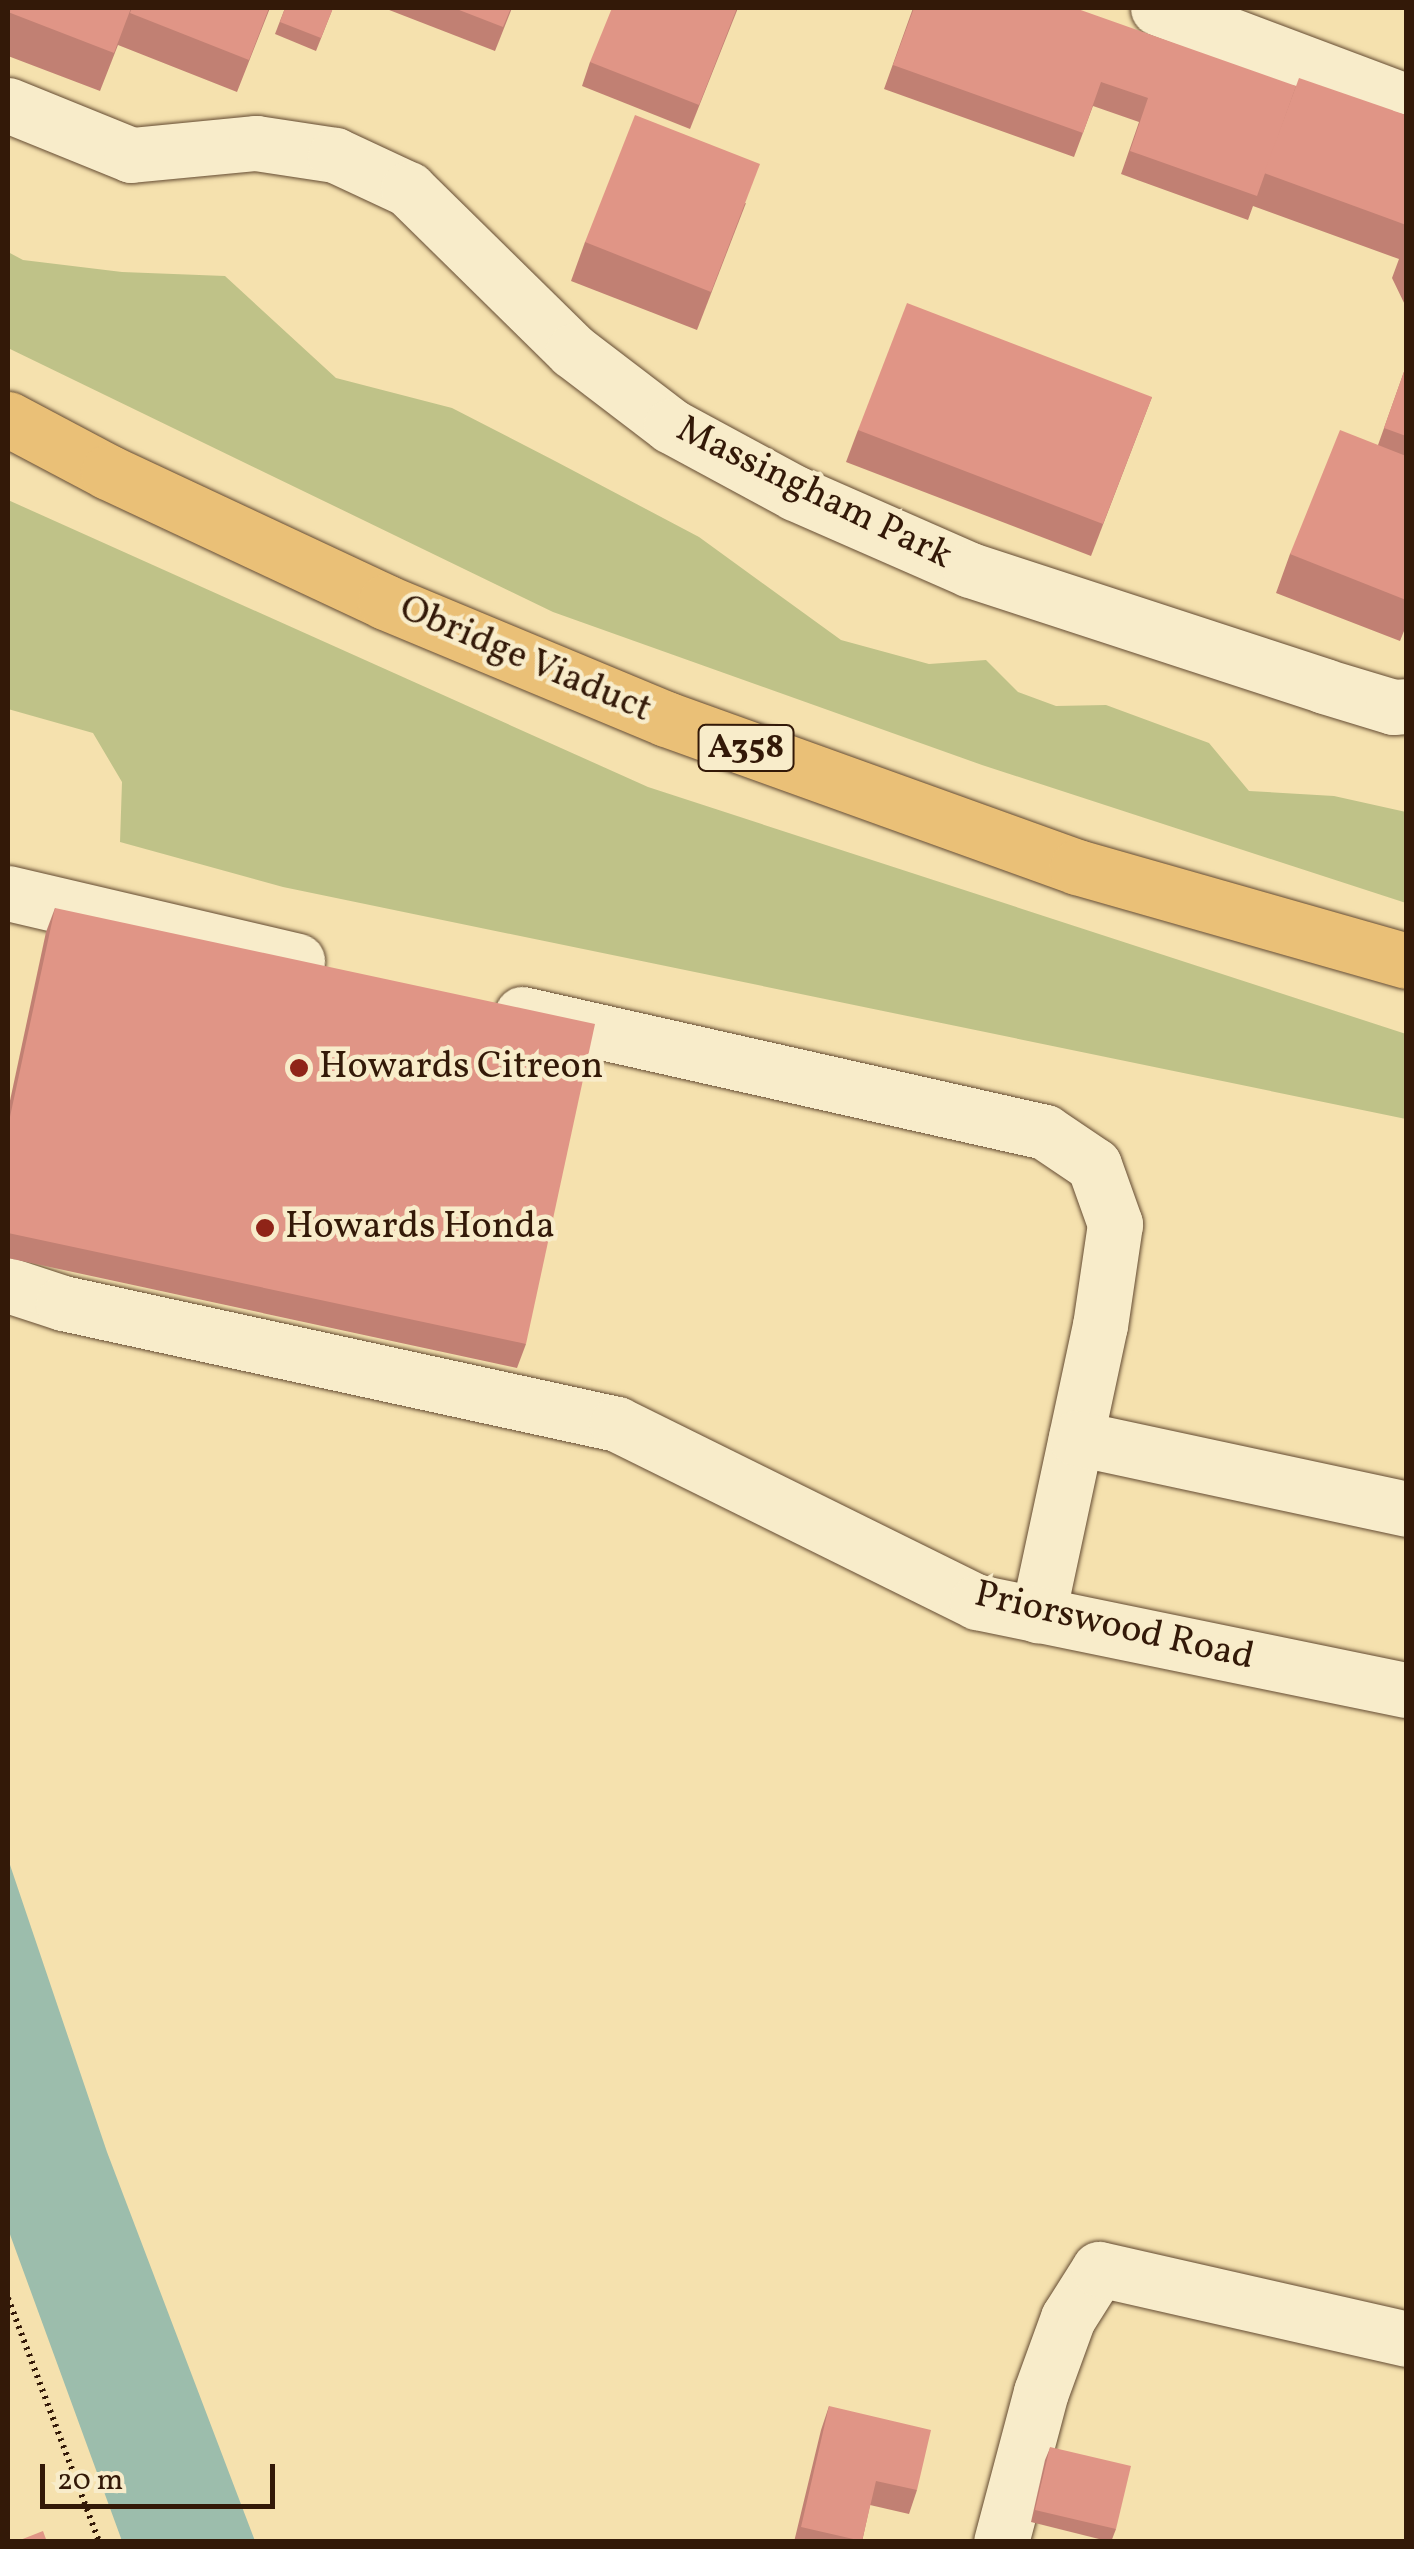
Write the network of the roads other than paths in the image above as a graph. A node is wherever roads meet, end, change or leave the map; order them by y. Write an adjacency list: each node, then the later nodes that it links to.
1 (1158, 8): 2 (street)
2 (1406, 101)
3 (8, 105): 5 (street, Massingham Park)
4 (8, 419): 7 (main road, Obridge Viaduct / A358)
5 (1406, 706)
6 (8, 893): 8 (street)
7 (1406, 961)
8 (349, 974)
9 (465, 1000): 11 (street)
10 (8, 1285): 13 (street, Priorswood Road)
11 (1076, 1438): 12 (street); 13 (street)
12 (1406, 1510)
13 (1038, 1615): 14 (street, Priorswood Road)
14 (1406, 1690)
15 (1406, 2340): 16 (street)
16 (1001, 2542)

